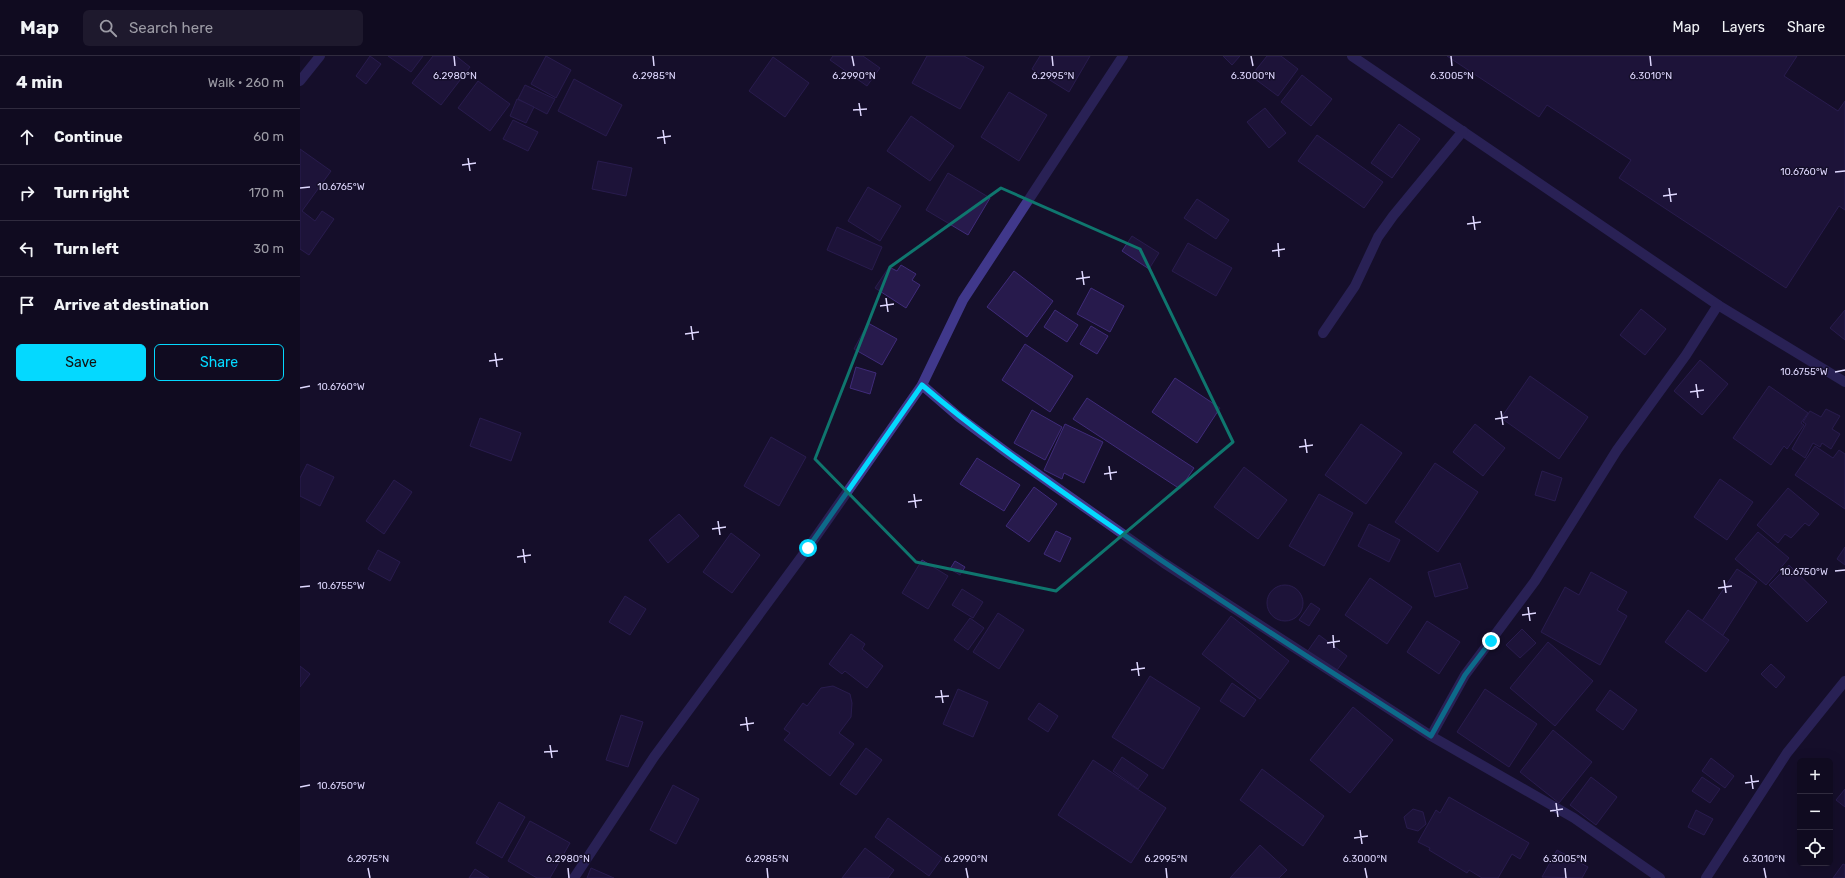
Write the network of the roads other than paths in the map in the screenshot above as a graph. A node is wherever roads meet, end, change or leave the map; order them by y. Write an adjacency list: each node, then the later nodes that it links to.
1 (320, 56): 4 (street)
2 (1123, 56): 9 (street)
3 (1352, 56): 5 (street)
4 (300, 81)
5 (1463, 131): 6 (street); 7 (street)
6 (1718, 305): 8 (street); 11 (street)
7 (1323, 333)
8 (1845, 382)
9 (922, 385): 11 (street); 12 (street)
10 (1845, 681): 14 (street)
11 (1431, 736): 13 (street)
12 (574, 878)
13 (1660, 878)
14 (1706, 878)

